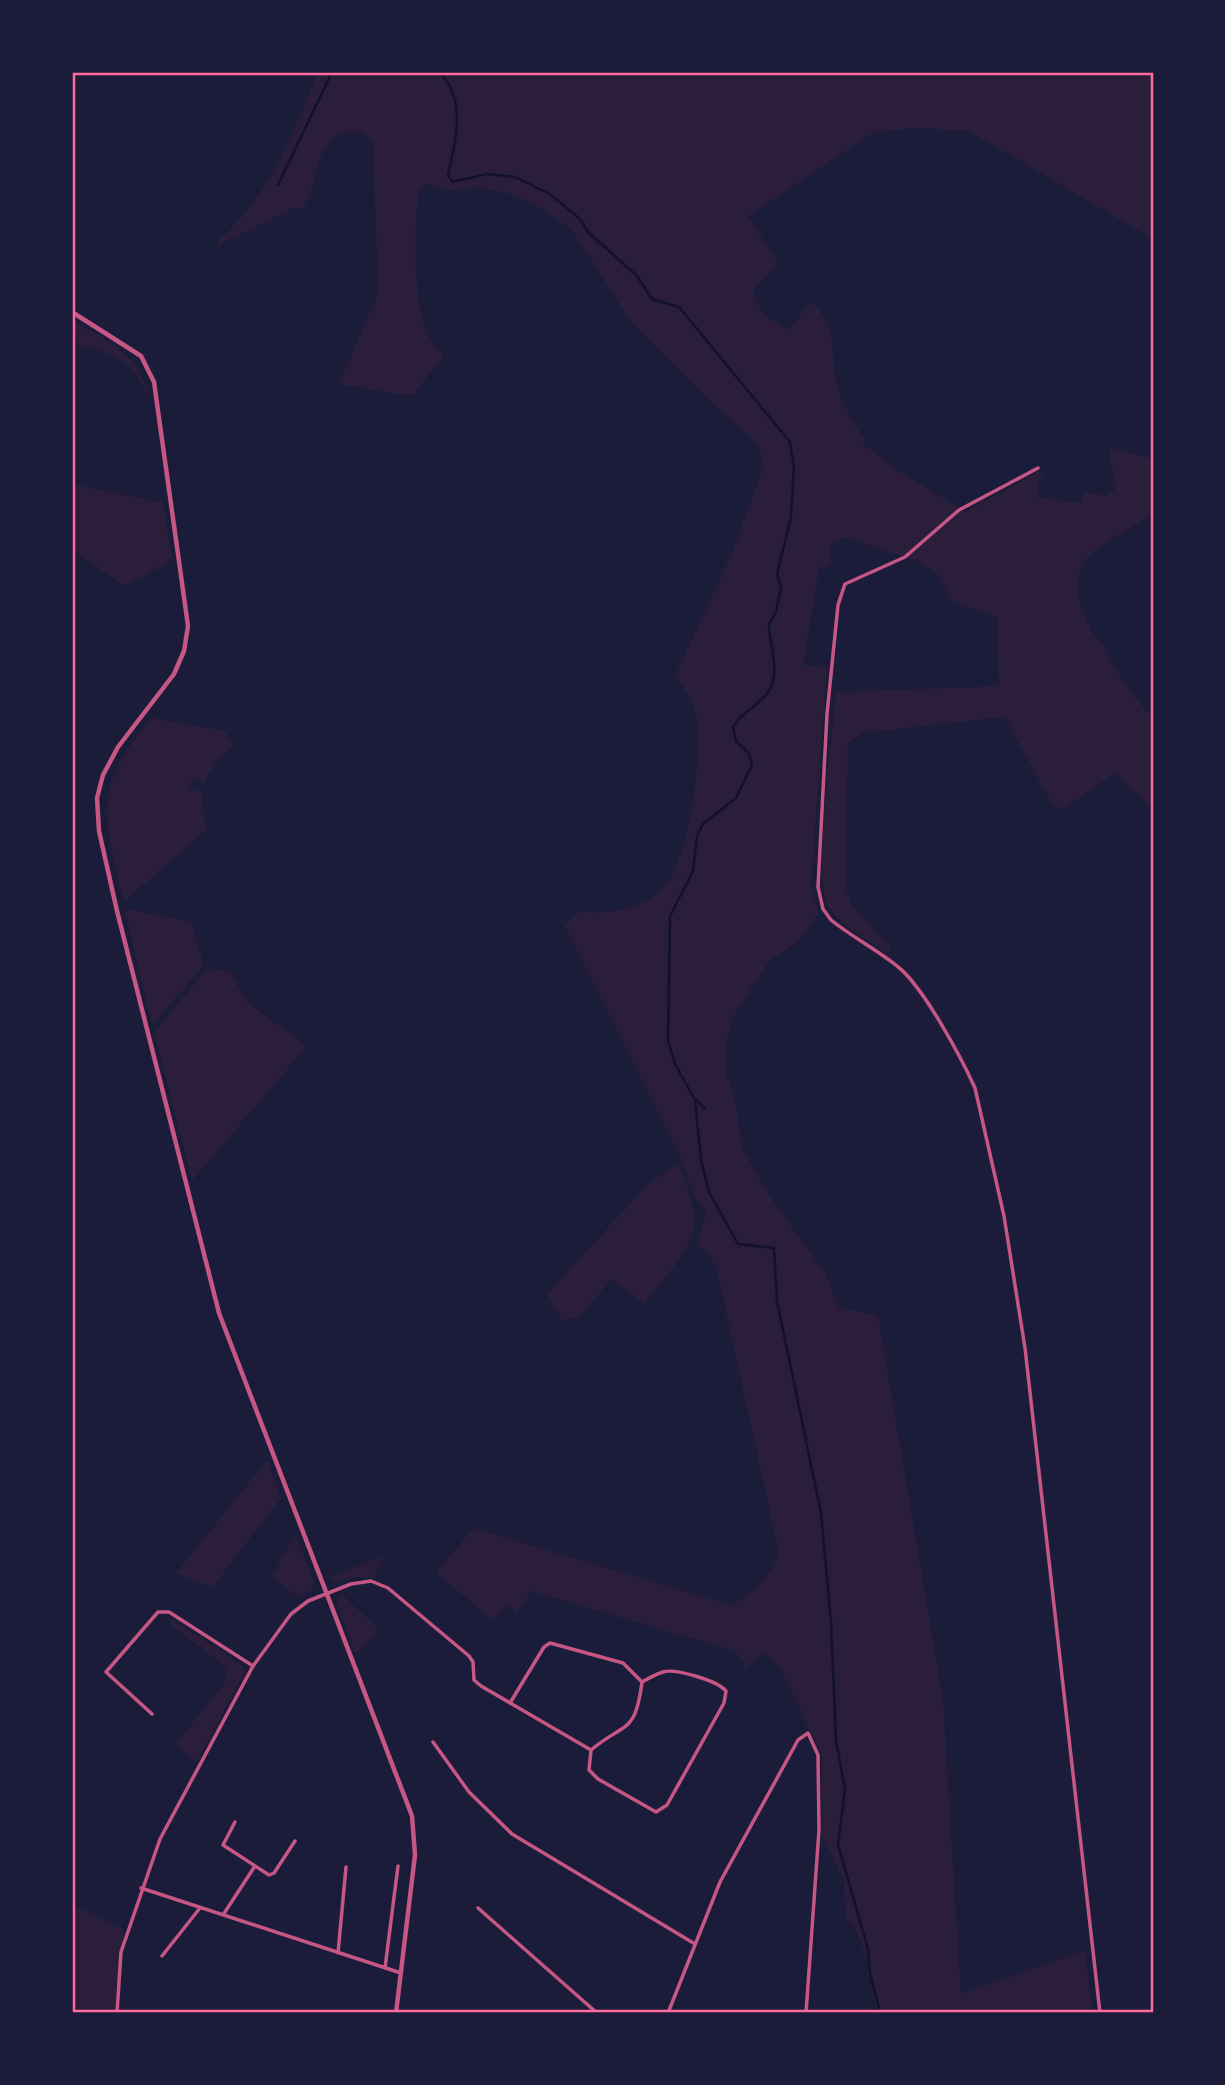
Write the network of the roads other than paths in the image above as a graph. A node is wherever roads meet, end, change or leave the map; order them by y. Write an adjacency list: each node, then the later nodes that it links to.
1 (72, 312): 3 (street)
2 (1038, 468): 29 (street)
3 (327, 1594): 4 (street); 6 (street); 23 (street)
4 (253, 1666): 7 (street); 15 (street)
5 (642, 1682): 6 (street); 9 (street); 9 (street)
6 (510, 1703): 9 (street)
7 (152, 1714)
8 (433, 1742): 19 (street)
9 (591, 1750)
10 (235, 1822): 12 (street)
11 (295, 1841): 12 (street)
12 (255, 1866): 18 (street)
13 (398, 1866): 22 (street)
14 (346, 1867): 20 (street)
15 (141, 1888): 16 (street); 24 (street)
16 (201, 1907): 18 (street); 21 (street)
17 (478, 1908): 26 (street)
18 (223, 1914): 20 (street)
19 (695, 1944): 27 (street); 28 (street)
20 (338, 1953): 22 (street)
21 (162, 1956)
22 (385, 1968): 23 (street)
23 (401, 1973): 25 (street)
24 (117, 2013)
25 (396, 2013)
26 (597, 2013)
27 (668, 2013)
28 (806, 2013)
29 (1100, 2013)

